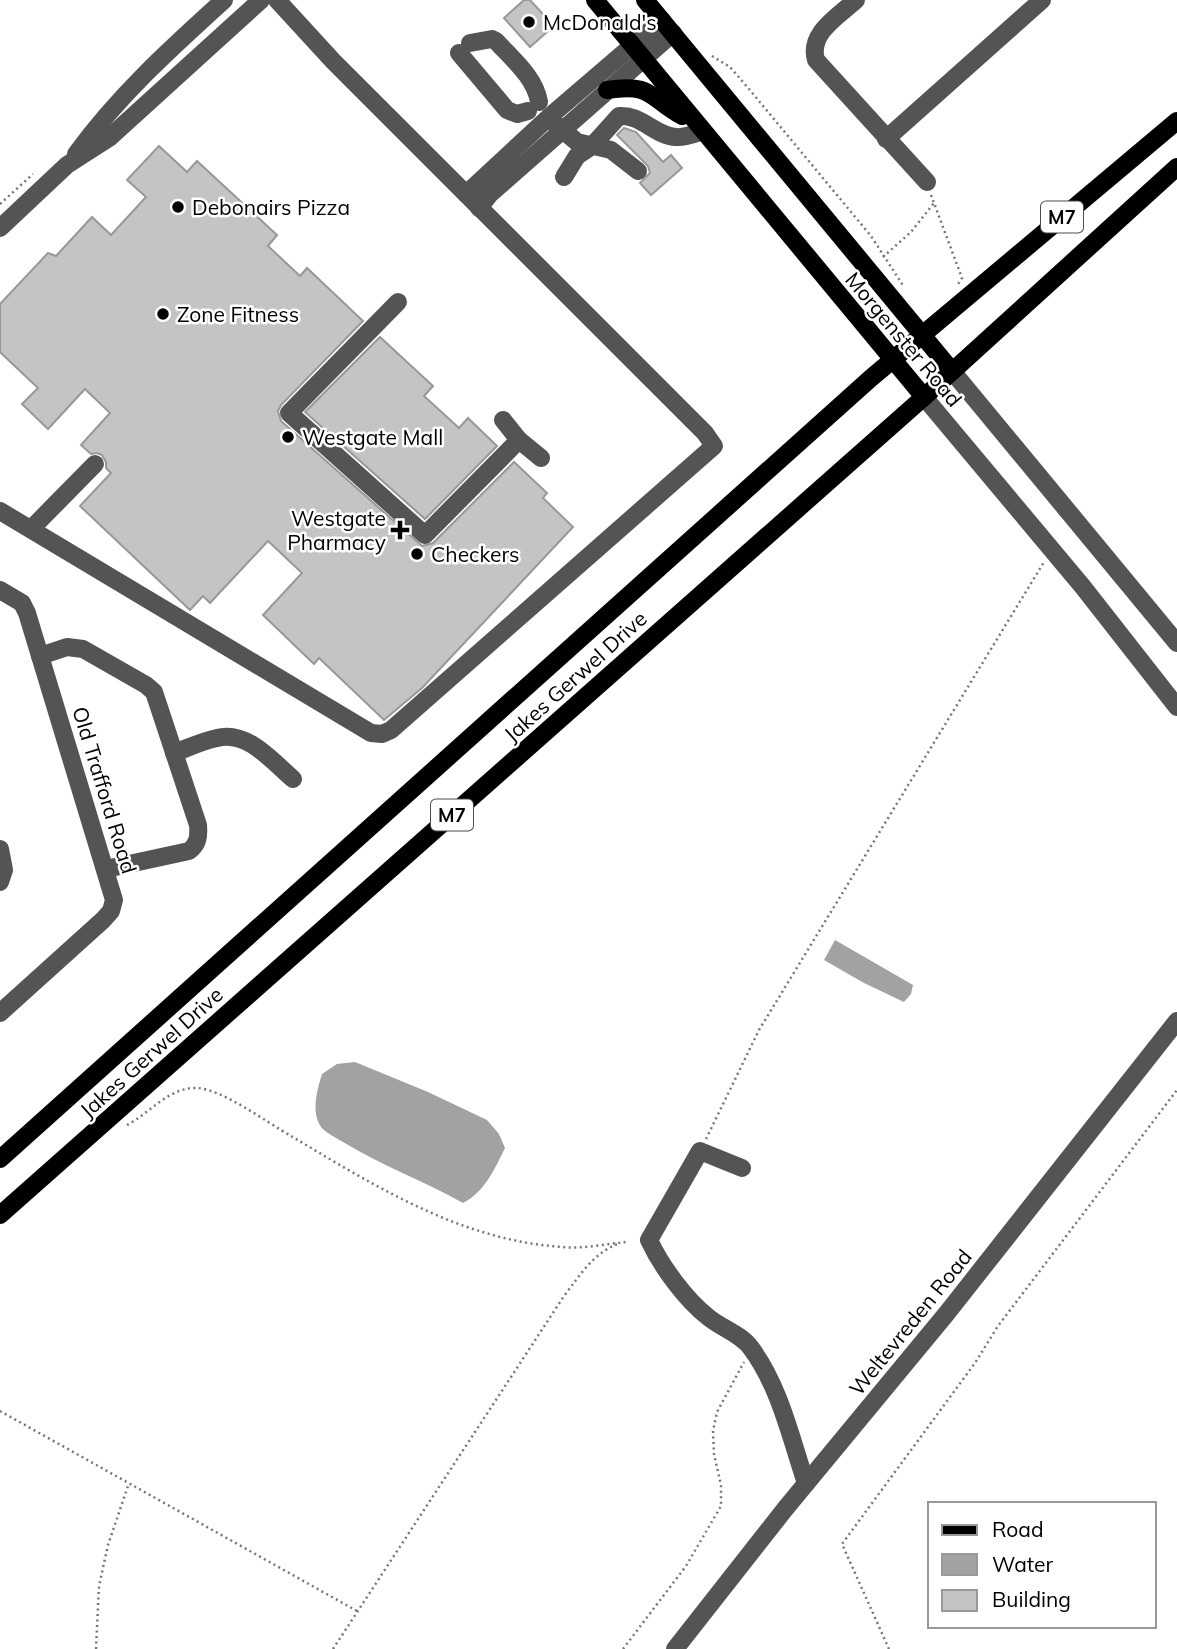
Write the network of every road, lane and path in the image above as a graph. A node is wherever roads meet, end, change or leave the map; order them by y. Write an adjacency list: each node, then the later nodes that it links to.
1 (224, 0): 19 (street)
2 (261, 0): 19 (street)
3 (277, 0): 24 (street)
4 (595, 0): 11 (main road, Morgenster Road)
5 (645, 0): 9 (main road, Morgenster Road)
6 (856, 0): 8 (street)
7 (1042, 0): 17 (street)
8 (837, 6): 17 (street)
9 (668, 27): 11 (street); 30 (main road, Morgenster Road)
10 (707, 50): 25 (path)
11 (637, 52): 12 (street); 13 (street); 15 (main road, Morgenster Road)
12 (607, 90): 15 (main road); 16 (street)
13 (538, 110): 13 (street); 16 (street); 24 (street)
14 (1177, 121): 30 (main road, Jakes Gerwel Drive / M7)
15 (700, 128): 18 (street); 31 (main road, Morgenster Road)
16 (562, 130): 18 (street); 26 (street)
17 (886, 139): 23 (street)
18 (592, 146): 21 (street); 22 (street)
19 (67, 165): 27 (street)
20 (1177, 167): 32 (main road, Jakes Gerwel Drive / M7)
21 (638, 171)
22 (564, 177)
23 (927, 182): 25 (path)
24 (466, 194): 26 (street)
25 (934, 203): 28 (path)
26 (479, 208): 39 (street)
27 (0, 228)
28 (962, 278)
29 (398, 302): 35 (street)
30 (922, 335): 31 (main road, Jakes Gerwel Drive / M7); 32 (main road, Morgenster Road)
31 (894, 359): 33 (main road, Morgenster Road); 55 (main road, Jakes Gerwel Drive / M7)
32 (952, 371): 33 (main road, Jakes Gerwel Drive / M7); 42 (street, Morgenster Road)
33 (924, 397): 40 (street, Morgenster Road); 53 (main road, Jakes Gerwel Drive / M7)
34 (503, 420): 35 (street)
35 (519, 440): 36 (street)
36 (541, 458)
37 (95, 464): 39 (street)
38 (0, 510): 39 (street)
39 (31, 529)
40 (1052, 550): 44 (street, Morgenster Road); 54 (path)
41 (0, 590): 43 (street, Old Trafford Road)
42 (1177, 642)
43 (40, 656): 45 (street); 48 (street, Old Trafford Road)
44 (1177, 707)
45 (174, 752): 46 (street); 48 (street)
46 (293, 779)
47 (0, 849): 49 (street)
48 (106, 869): 50 (street, Old Trafford Road)
49 (0, 882)
50 (0, 1013)
51 (1177, 1021): 61 (street, Weltevreden Road)
52 (1177, 1090): 67 (path)
53 (100, 1127): 57 (main road, Jakes Gerwel Drive / M7); 62 (path)
54 (700, 1151): 56 (street); 58 (street)
55 (0, 1159)
56 (742, 1168)
57 (0, 1215)
58 (751, 1347): 61 (street); 65 (path)
59 (0, 1411): 60 (path)
60 (129, 1483): 62 (path); 63 (path)
61 (806, 1483): 66 (street, Weltevreden Road)
62 (357, 1611): 64 (path)
63 (96, 1649)
64 (333, 1649)
65 (623, 1649)
66 (675, 1649)
67 (889, 1649)

